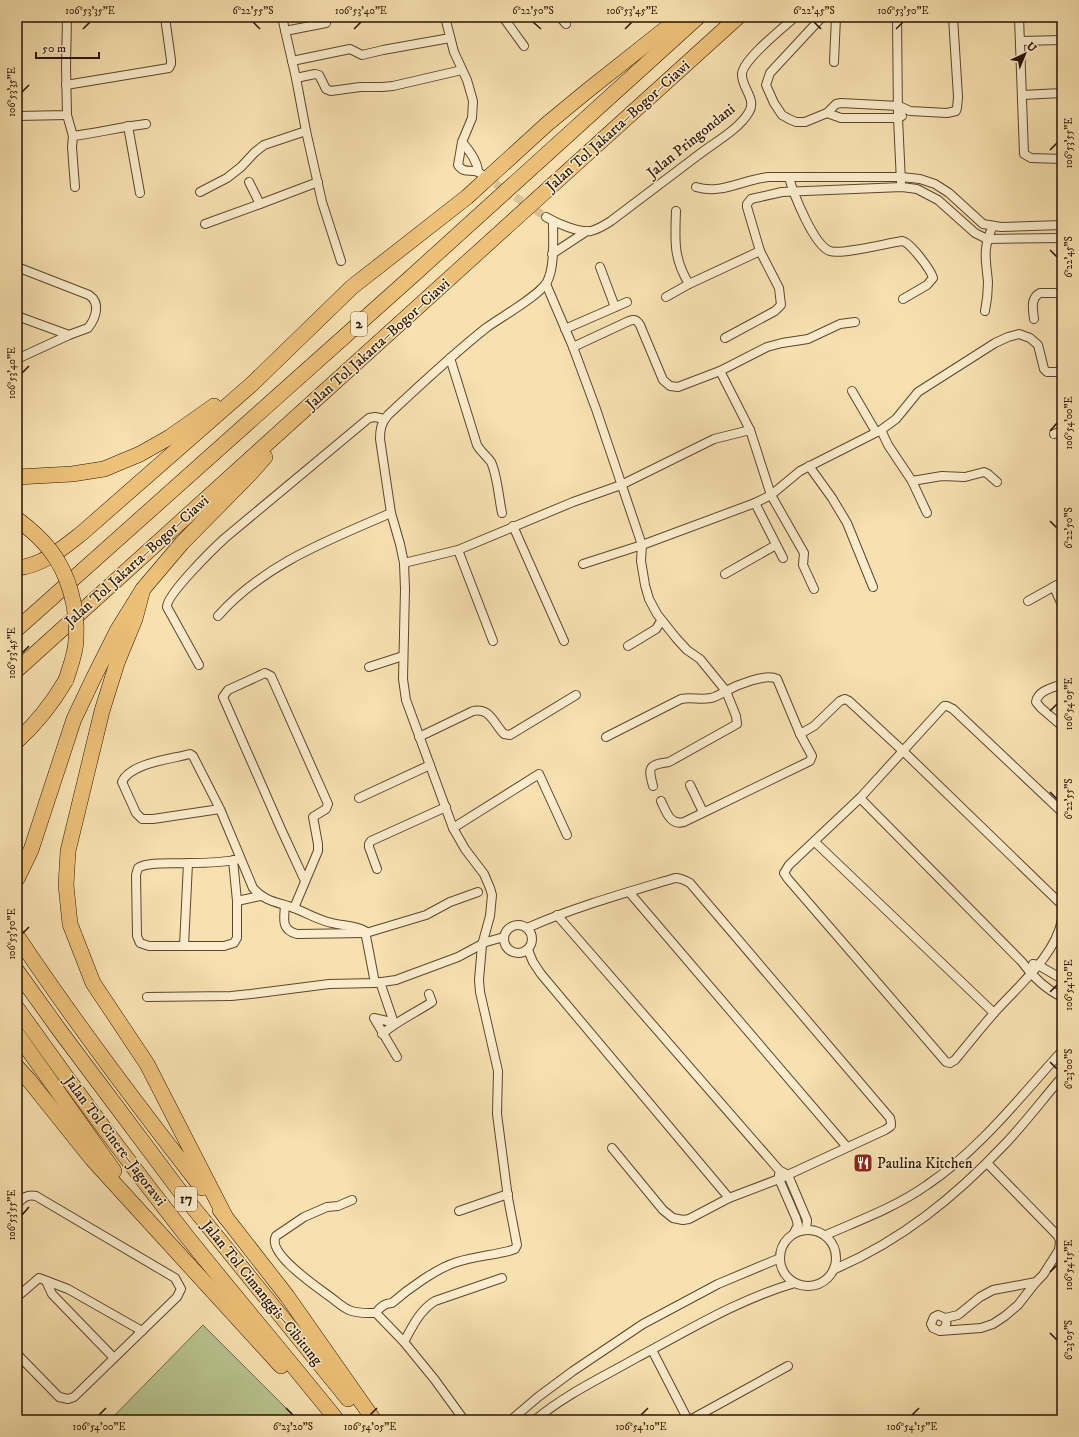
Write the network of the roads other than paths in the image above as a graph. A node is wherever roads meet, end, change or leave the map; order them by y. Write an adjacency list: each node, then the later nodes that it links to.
1 (67, 17): 27 (street)
2 (165, 17): 27 (street)
3 (282, 17): 18 (street)
4 (445, 17): 19 (street)
5 (503, 17): 22 (street)
6 (560, 17): 17 (street)
7 (685, 17): 84 (highway)
8 (698, 17): 119 (highway, Jalan Tol Jakarta–Bogor–Ciawi / 2)
9 (738, 17): 86 (highway, Jalan Tol Jakarta–Bogor–Ciawi / 2)
10 (795, 17): 57 (street, Jalan Pringondani)
11 (822, 17): 32 (street)
12 (836, 17): 24 (street)
13 (897, 17): 30 (street)
14 (953, 17): 31 (street)
15 (1019, 17): 21 (street)
16 (326, 23): 18 (street)
17 (566, 24)
18 (285, 31): 23 (street)
19 (450, 38): 23 (street); 25 (street)
20 (1062, 40): 21 (street)
21 (1020, 41): 29 (street)
22 (524, 46)
23 (292, 61): 26 (street)
24 (834, 62)
25 (462, 70): 26 (street); 40 (street)
26 (296, 78): 38 (street)
27 (66, 85): 33 (street)
28 (1062, 93): 29 (street)
29 (1022, 95): 41 (street)
30 (899, 106): 31 (street); 32 (street); 35 (street)
31 (910, 111): 35 (street)
32 (827, 113): 35 (street)
33 (68, 114): 34 (street); 39 (street)
34 (17, 116)
35 (898, 118): 42 (street)
36 (146, 124): 37 (street)
37 (128, 126): 39 (street); 51 (street)
38 (306, 131): 45 (street); 50 (street)
39 (73, 136): 46 (street)
40 (462, 142): 40 (street)
41 (1062, 159)
42 (901, 176): 43 (street); 48 (street); 56 (street)
43 (789, 177): 47 (street); 49 (street)
44 (249, 182): 52 (street)
45 (318, 182): 52 (street); 62 (street)
46 (75, 187)
47 (696, 187)
48 (902, 187): 49 (street); 59 (street)
49 (792, 190): 60 (street); 69 (street)
50 (200, 192)
51 (140, 193)
52 (260, 204): 54 (street)
53 (676, 211): 66 (street)
54 (205, 224)
55 (1062, 225): 56 (street)
56 (993, 226): 59 (street)
57 (588, 231): 61 (street, Jalan Pringondani); 61 (street)
58 (1062, 238): 59 (street)
59 (987, 239): 72 (street)
60 (760, 252): 66 (street); 78 (street)
61 (552, 254): 65 (street)
62 (341, 261)
63 (17, 267): 77 (street)
64 (600, 267): 71 (street)
65 (546, 284): 76 (street); 80 (street)
66 (689, 284): 68 (street)
67 (1062, 294): 74 (street)
68 (666, 297)
69 (903, 299)
70 (627, 302): 71 (street)
71 (615, 307): 76 (street)
72 (985, 311)
73 (17, 316): 77 (street)
74 (1034, 319)
75 (855, 322): 82 (street)
76 (565, 329): 79 (street)
77 (69, 335): 81 (street)
78 (725, 338)
79 (573, 346): 82 (street); 94 (street)
80 (450, 358): 87 (street); 98 (street)
81 (17, 359)
82 (720, 371): 88 (street)
83 (1062, 372): 89 (street)
84 (252, 384): 91 (highway); 108 (highway)
85 (852, 391): 89 (street)
86 (306, 409): 113 (highway); 126 (highway, Jalan Tol Jakarta–Bogor–Ciawi / 2)
87 (384, 419): 97 (street); 124 (street)
88 (750, 430): 94 (street); 95 (street)
89 (878, 431): 90 (street); 92 (street)
90 (809, 466): 95 (street); 111 (street)
91 (17, 477)
92 (912, 481): 93 (street); 99 (street)
93 (998, 482)
94 (621, 485): 101 (street); 102 (street)
95 (771, 495): 96 (street); 114 (street)
96 (755, 503): 102 (street); 103 (street)
97 (391, 513): 106 (street); 117 (street)
98 (502, 513)
99 (927, 513)
100 (17, 519): 134 (highway, bridge)
101 (513, 526): 104 (street); 121 (street)
102 (642, 545): 107 (street); 118 (street)
103 (776, 545): 105 (street); 109 (street)
104 (458, 550): 106 (street); 120 (street)
105 (783, 558)
106 (404, 563): 123 (street)
107 (583, 564)
108 (17, 568)
109 (725, 574)
110 (1062, 582): 112 (street)
111 (873, 587)
112 (1054, 587): 115 (street); 116 (street)
113 (143, 589): 152 (highway); 199 (highway)
114 (814, 589)
115 (1028, 601)
116 (1062, 605)
117 (218, 616)
118 (662, 621): 122 (street); 128 (street)
119 (17, 629)
120 (493, 641)
121 (564, 641)
122 (628, 646)
123 (403, 656): 125 (street); 132 (street)
124 (199, 665)
125 (369, 667)
126 (17, 670)
127 (1062, 684): 130 (street)
128 (726, 691): 131 (street); 133 (street); 138 (street)
129 (576, 695): 132 (street)
130 (1062, 726)
131 (800, 734): 135 (street); 144 (street)
132 (419, 737): 136 (street)
133 (606, 737)
134 (17, 741)
135 (903, 751): 140 (street); 145 (street); 158 (street)
136 (430, 765): 139 (street); 142 (street)
137 (690, 785): 144 (street)
138 (653, 786)
139 (359, 798)
140 (860, 798): 148 (street); 170 (street)
141 (661, 801): 144 (street)
142 (446, 807): 146 (street); 151 (street)
143 (220, 809): 143 (street); 149 (street)
144 (703, 812)
145 (1062, 812)
146 (453, 828): 147 (street); 167 (street)
147 (567, 835)
148 (815, 842): 180 (street); 180 (street)
149 (236, 860): 150 (street); 156 (street); 157 (street)
150 (188, 863): 168 (street); 168 (street)
151 (377, 869)
152 (17, 879)
153 (305, 881): 153 (street); 160 (street)
154 (478, 892): 164 (street)
155 (629, 892): 161 (street); 188 (street); 188 (street)
156 (260, 896): 157 (street); 159 (street)
157 (237, 901): 168 (street)
158 (1062, 905)
159 (285, 906): 160 (street); 164 (street)
160 (294, 908): 164 (street)
161 (557, 915): 163 (street); 191 (street)
162 (1062, 920): 171 (street)
163 (527, 928): 166 (street); 169 (street)
164 (366, 933): 175 (street)
165 (17, 936): 199 (highway)
166 (504, 937): 167 (street); 169 (street)
167 (482, 945): 175 (street); 194 (street)
168 (184, 946)
169 (528, 950): 195 (street)
170 (1022, 962): 171 (street); 173 (street)
171 (1038, 965): 173 (street); 174 (street)
172 (17, 971): 225 (highway, Jalan Tol Cimanggis–Cibitung / 17)
173 (1030, 973): 178 (street); 180 (street)
174 (1062, 979)
175 (378, 983): 177 (street); 181 (street)
176 (428, 994): 181 (street)
177 (147, 997)
178 (1062, 997)
179 (17, 1008): 224 (highway, Jalan Tol Cinere–Jagorawi / 17)
180 (994, 1013)
181 (395, 1023): 183 (street); 183 (street)
182 (17, 1034): 200 (highway)
183 (382, 1034): 185 (street)
184 (1062, 1051): 203 (street)
185 (397, 1057)
186 (17, 1067): 200 (highway)
187 (1062, 1077): 190 (street)
188 (847, 1147): 192 (street)
189 (612, 1148): 195 (street)
190 (987, 1163): 204 (street); 206 (street)
191 (779, 1170): 192 (street); 193 (street)
192 (788, 1175): 193 (street); 201 (street)
193 (780, 1179): 195 (street); 202 (street)
194 (508, 1194): 198 (street); 212 (street)
195 (729, 1198)
196 (352, 1200): 212 (street)
197 (17, 1204): 216 (street)
198 (459, 1212)
199 (226, 1218): 226 (highway)
200 (154, 1227): 223 (highway)
201 (806, 1229): 202 (street); 203 (street)
202 (794, 1233): 205 (street)
203 (826, 1235): 206 (street)
204 (1061, 1240): 209 (street)
205 (780, 1258): 210 (street); 228 (street)
206 (835, 1269): 210 (street)
207 (502, 1278): 218 (street)
208 (46, 1282): 211 (street); 216 (street); 221 (street)
209 (1036, 1282): 213 (street); 215 (street)
210 (795, 1284): 219 (street)
211 (17, 1297)
212 (376, 1313): 218 (street)
213 (958, 1315): 214 (street); 215 (street)
214 (945, 1318): 217 (street); 217 (street)
215 (960, 1329): 217 (street)
216 (142, 1331): 221 (street)
217 (940, 1331)
218 (404, 1342): 227 (street)
219 (652, 1350): 229 (street); 230 (street)
220 (17, 1354): 221 (street)
221 (114, 1358)
222 (788, 1366): 230 (street)
223 (330, 1420)
224 (337, 1420)
225 (366, 1420)
226 (374, 1420)
227 (464, 1420)
228 (511, 1420)
229 (534, 1420)
230 (689, 1420)

